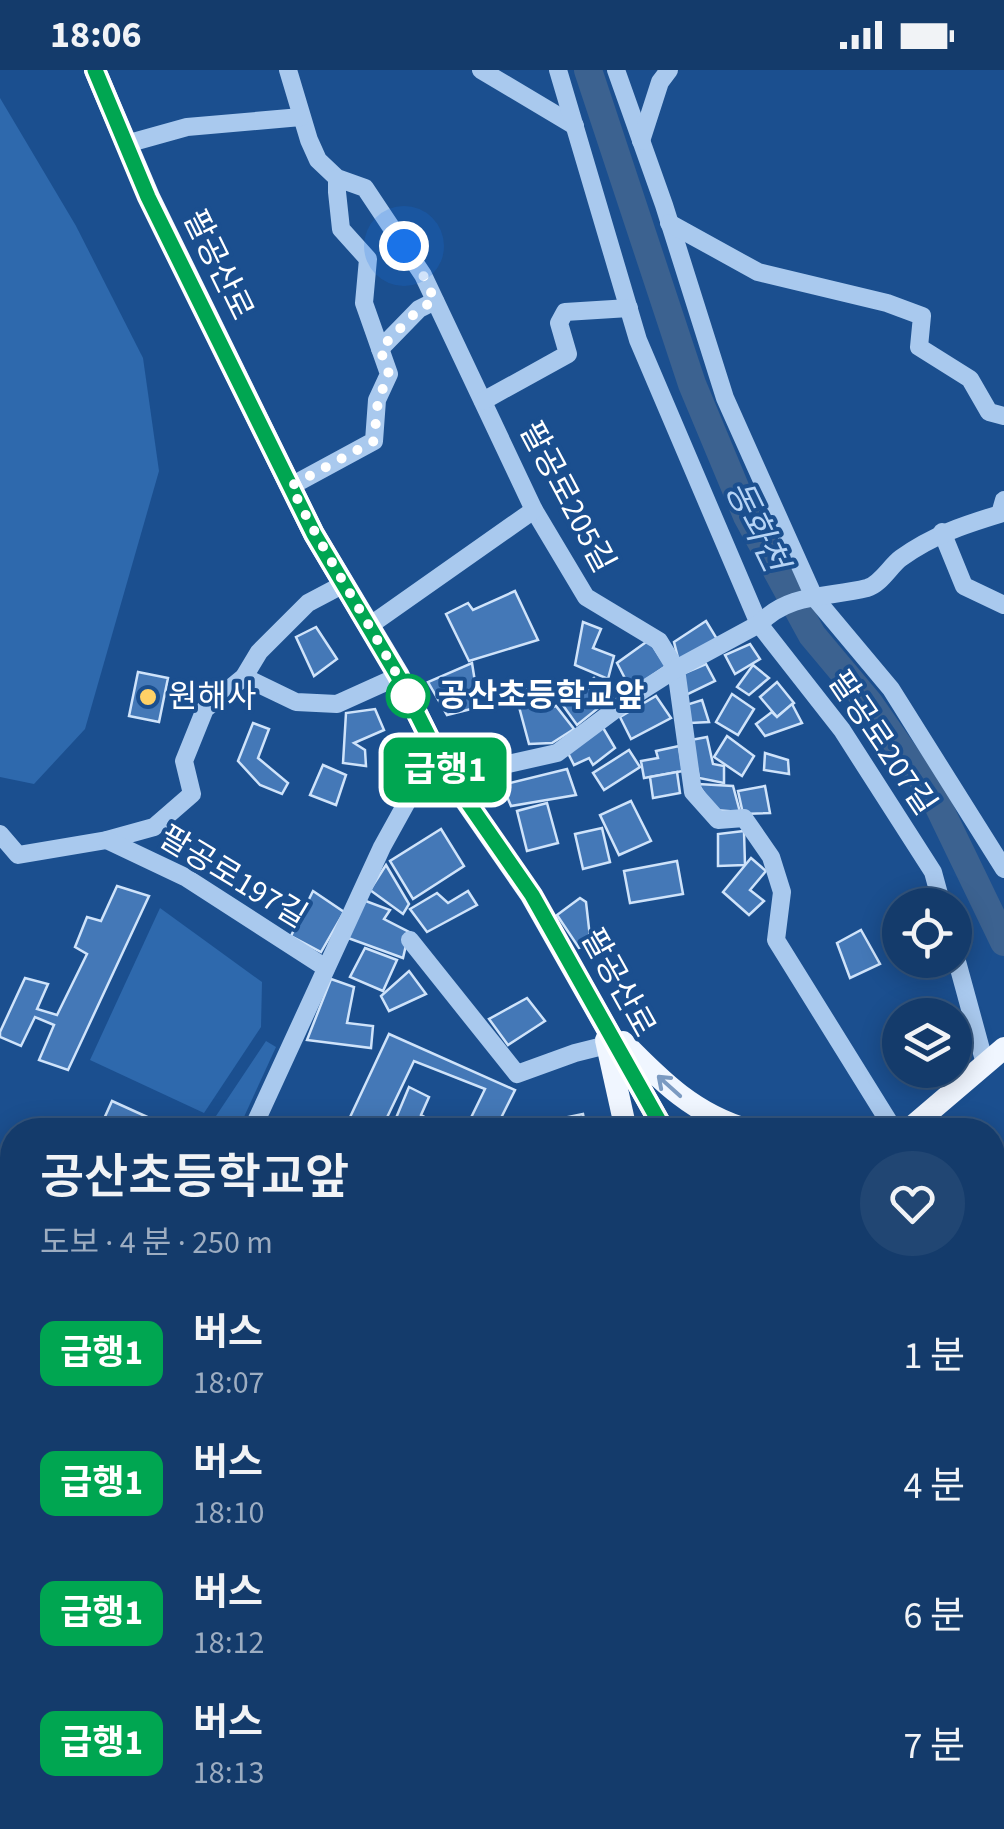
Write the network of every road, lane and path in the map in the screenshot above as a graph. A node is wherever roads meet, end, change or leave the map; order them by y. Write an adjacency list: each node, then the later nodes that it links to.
1 (95, 70): 10 (main road, 팔공산로)
2 (288, 70): 7 (street, 팔공로205길)
3 (481, 70): 8 (street)
4 (558, 70): 8 (street, 팔공로207길)
5 (616, 70): 9 (street)
6 (668, 70): 9 (street)
7 (301, 116): 10 (street); 11 (street, 팔공로205길)
8 (575, 126): 14 (street, 팔공로207길)
9 (641, 142): 12 (street)
10 (126, 144): 18 (main road, 팔공산로)
11 (337, 178): 13 (street, 팔공로205길); 15 (street)
12 (670, 223): 17 (street); 23 (street)
13 (435, 301): 15 (street); 16 (street, 팔공로205길)
14 (629, 308): 16 (street); 25 (street, 팔공로207길)
15 (380, 349): 18 (street)
16 (483, 401): 20 (street, 팔공로205길)
17 (1004, 416)
18 (291, 486): 22 (main road, 팔공산로)
19 (1004, 500): 21 (street)
20 (534, 510): 26 (street); 27 (street, 팔공로205길)
21 (942, 532): 23 (street); 24 (street)
22 (344, 584): 26 (main road, 팔공산로); 29 (street)
23 (807, 597): 25 (street); 33 (street)
24 (1004, 606)
25 (762, 621): 27 (street); 34 (street, 팔공로207길)
26 (369, 626): 28 (main road, 팔공산로)
27 (676, 669): 30 (street); 45 (street)
28 (398, 676): 29 (street); 30 (main road, 팔공산로)
29 (244, 677): 32 (street)
30 (446, 771): 36 (street, 팔공로197길); 38 (main road, 팔공산로)
31 (0, 834): 32 (street)
32 (108, 840): 36 (street, 팔공로197길)
33 (1004, 869)
34 (937, 888)
35 (410, 940): 38 (street)
36 (326, 968): 41 (street, 팔공로197길)
37 (962, 978): 40 (street)
38 (605, 1033): 42 (main road); 43 (main road, 팔공산로); 44 (main road, one-way to 38)
39 (1004, 1048): 40 (main road)
40 (985, 1064): 46 (main road); 47 (main road)
41 (257, 1118)
42 (623, 1118)
43 (657, 1118)
44 (717, 1118)
45 (887, 1118)
46 (922, 1118)
47 (937, 1118)

